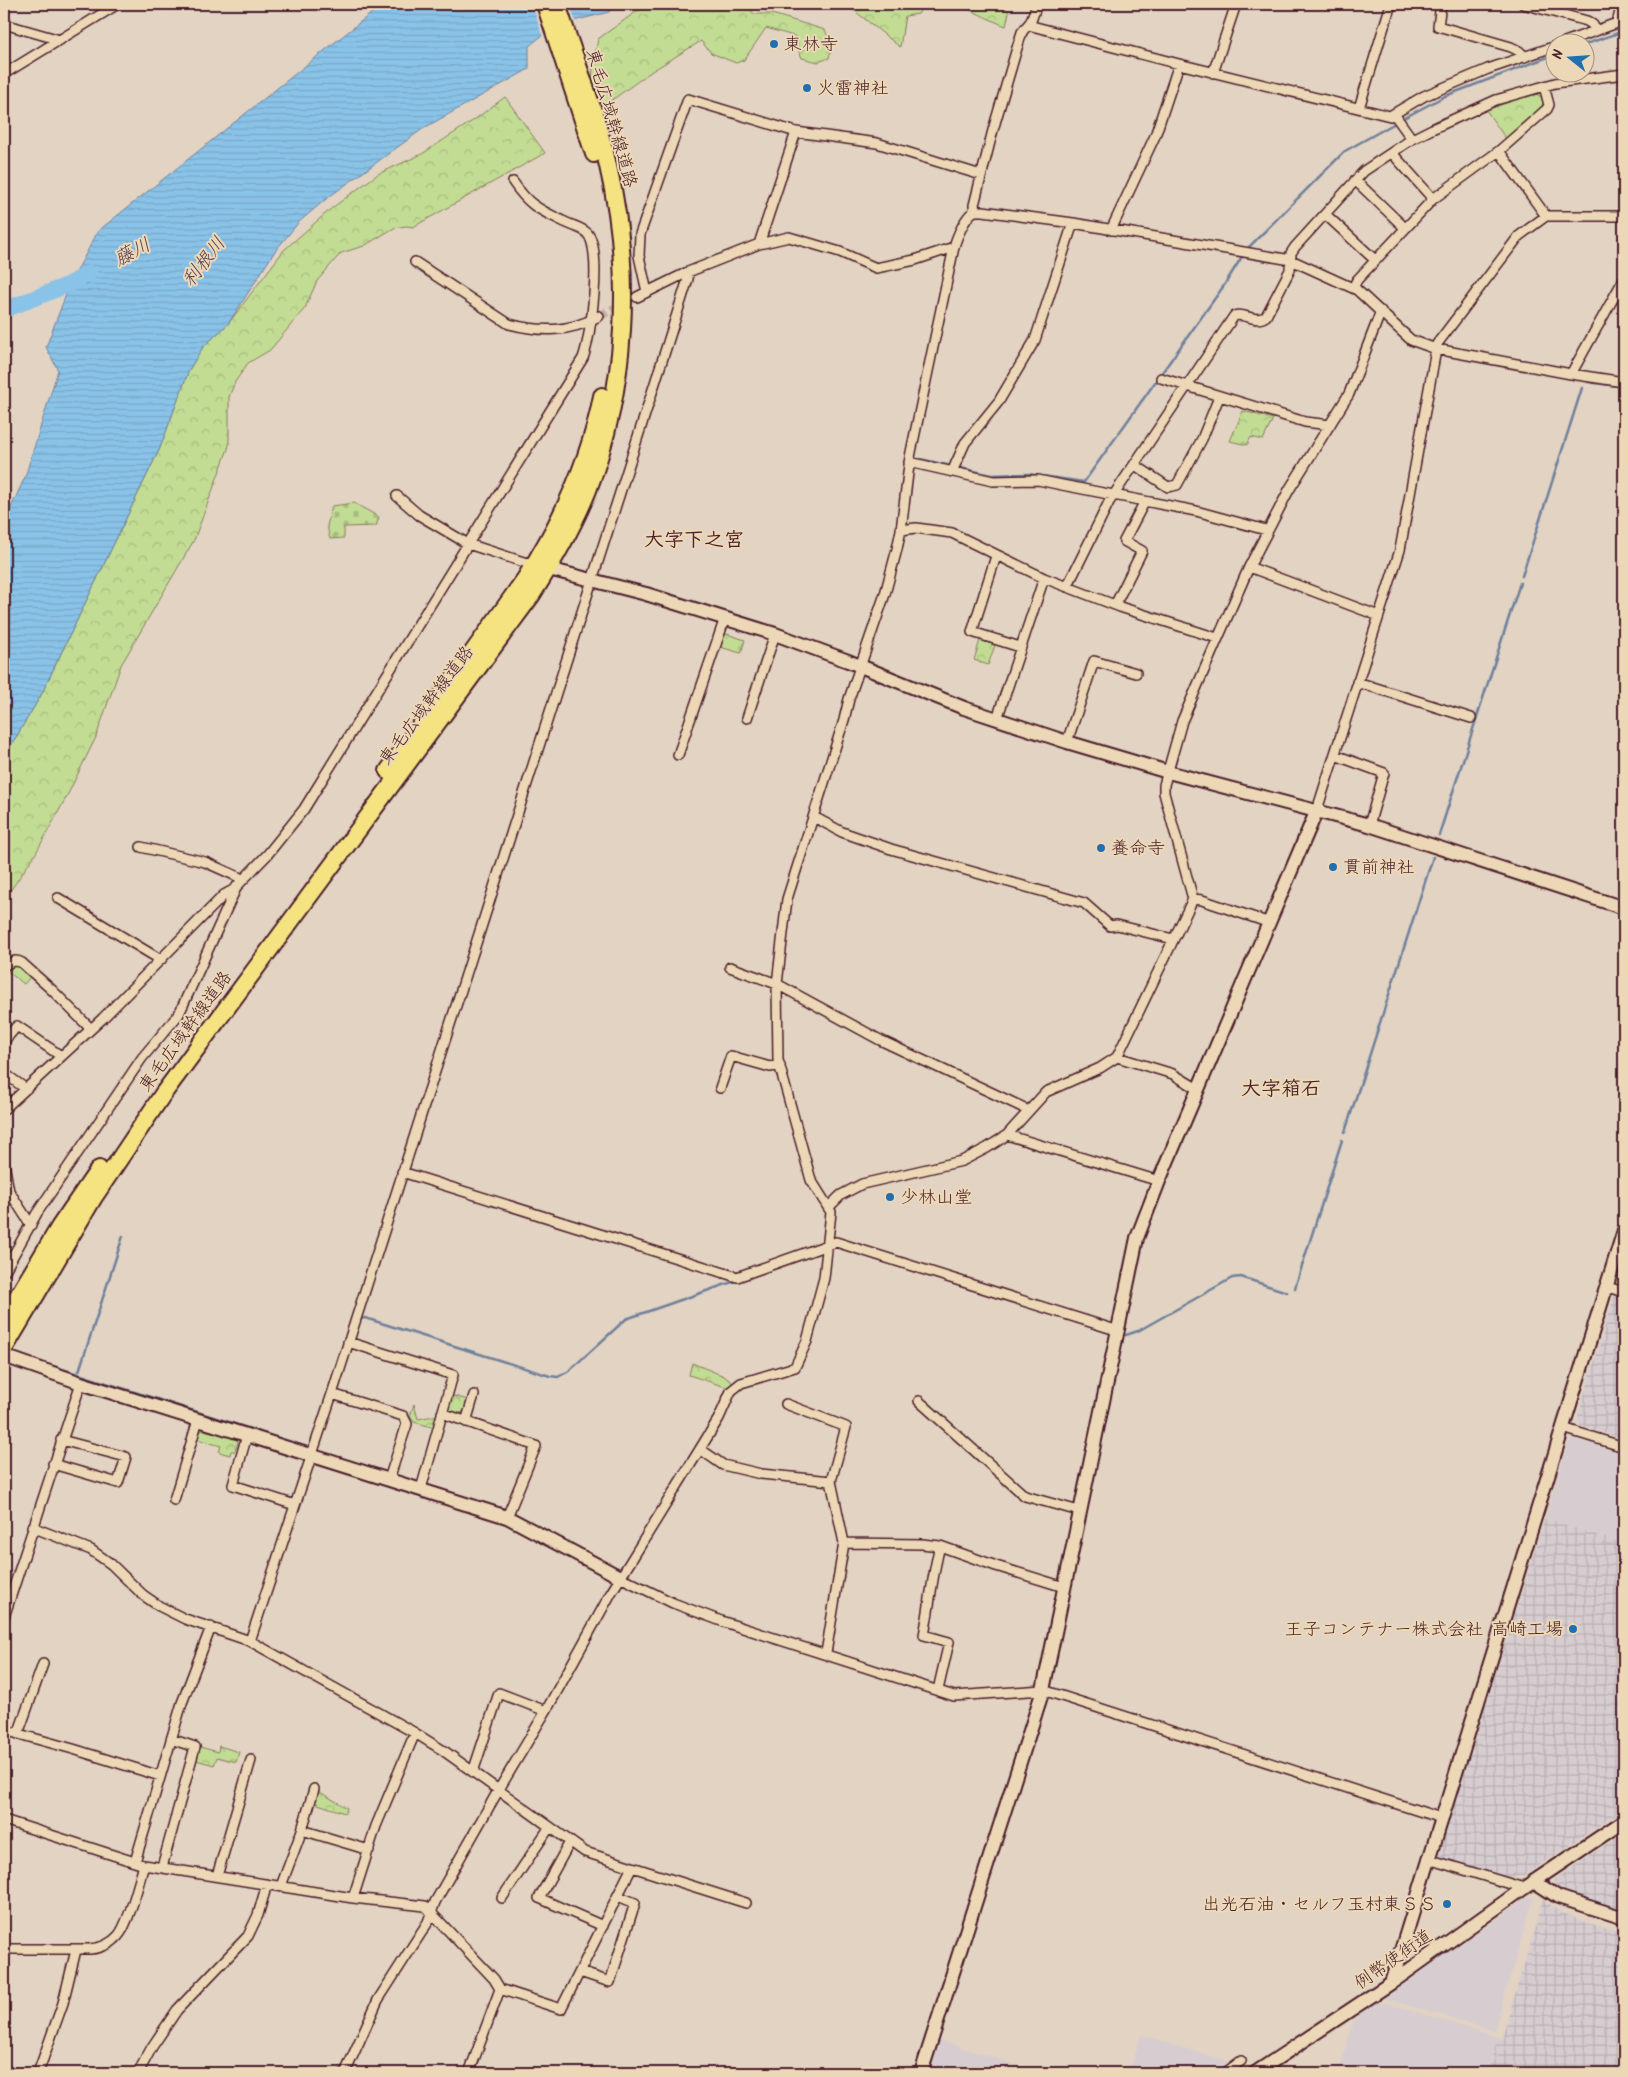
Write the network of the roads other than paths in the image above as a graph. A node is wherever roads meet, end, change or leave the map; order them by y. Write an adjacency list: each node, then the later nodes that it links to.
1 (118, 4): 13 (street)
2 (544, 4): 23 (highway, 東毛広域幹線道路)
3 (557, 4): 23 (highway, 東毛広域幹線道路)
4 (1037, 4): 11 (street)
5 (1236, 4): 17 (street)
6 (1391, 4): 21 (street)
7 (1442, 4): 15 (street)
8 (1523, 4): 12 (street)
9 (1622, 4): 12 (street)
10 (4, 24): 13 (street)
11 (1028, 25): 16 (street); 28 (street)
12 (1596, 31)
13 (60, 40): 18 (street)
14 (1546, 50): 15 (street)
15 (1525, 57): 22 (street)
16 (1179, 64): 17 (street); 38 (street)
17 (1213, 73): 21 (street)
18 (4, 74)
19 (1624, 74): 20 (street)
20 (1544, 86): 25 (street); 26 (street)
21 (1359, 108): 22 (street)
22 (1394, 114): 25 (street)
23 (590, 124): 68 (highway, 東毛広域幹線道路)
24 (796, 132): 28 (street); 39 (street); 47 (street)
25 (1412, 140): 27 (street)
26 (1499, 151): 31 (street); 34 (street)
27 (1392, 153): 29 (street); 31 (street)
28 (981, 175): 32 (street)
29 (1355, 180): 33 (street); 37 (street)
30 (513, 182): 50 (street)
31 (1433, 199): 37 (street)
32 (975, 211): 36 (street); 40 (street)
33 (1325, 214): 41 (street); 42 (street)
34 (1546, 216): 35 (street); 51 (street)
35 (1624, 216)
36 (1073, 223): 38 (street); 60 (street)
37 (1404, 228): 42 (street)
38 (1111, 230): 41 (street)
39 (759, 244): 40 (street); 44 (street)
40 (954, 247): 58 (street)
41 (1291, 260): 46 (street); 55 (street)
42 (1375, 260): 46 (street)
43 (415, 262): 50 (street)
44 (688, 272): 47 (street); 71 (street)
45 (1624, 279): 52 (street)
46 (1353, 288): 49 (street)
47 (647, 292): 48 (street)
48 (637, 297)
49 (1381, 311): 51 (street); 57 (street)
50 (595, 319): 66 (street)
51 (1436, 349): 52 (street); 74 (street)
52 (1571, 374): 54 (street)
53 (1161, 378): 55 (street)
54 (1624, 382)
55 (1187, 387): 56 (street); 59 (street)
56 (1219, 396): 57 (street); 59 (street)
57 (1330, 425): 65 (street)
58 (909, 462): 60 (street); 64 (street)
59 (1135, 465): 61 (street)
60 (952, 472): 61 (street)
61 (1115, 495): 63 (street); 72 (street)
62 (397, 496): 66 (street)
63 (1145, 501): 65 (street); 73 (street)
64 (901, 530): 67 (street); 79 (street)
65 (1266, 530): 69 (street)
66 (468, 544): 68 (street); 93 (street)
67 (996, 556): 70 (street); 78 (street)
68 (541, 567): 71 (street); 126 (highway, 東毛広域幹線道路); 129 (highway, 東毛広域幹線道路)
69 (1248, 567): 74 (street); 77 (street)
70 (1044, 578): 72 (street); 78 (street)
71 (591, 581): 75 (street); 117 (street)
72 (1067, 587): 73 (street)
73 (1115, 605): 77 (street)
74 (1379, 616): 81 (street)
75 (725, 618): 76 (street); 86 (street)
76 (775, 634): 79 (street); 82 (street)
77 (1217, 638): 88 (street)
78 (1020, 647): 84 (street)
79 (860, 666): 84 (street); 90 (street)
80 (1136, 673): 85 (street)
81 (1357, 682): 83 (street); 87 (street)
82 (747, 718)
83 (1471, 718)
84 (997, 719): 85 (street)
85 (1067, 742): 88 (street)
86 (678, 755)
87 (1335, 756): 89 (street); 91 (street)
88 (1168, 772): 89 (street); 96 (street)
89 (1317, 810): 91 (street); 98 (street)
90 (814, 817): 99 (street); 103 (street)
91 (1369, 825): 97 (street)
92 (141, 848): 93 (street)
93 (242, 879): 94 (street)
94 (235, 889): 100 (street); 120 (street)
95 (58, 898): 100 (street)
96 (1193, 899): 98 (street); 99 (street)
97 (1624, 908)
98 (1270, 923): 112 (street)
99 (1173, 939): 107 (street)
100 (160, 960): 104 (street)
101 (4, 966): 104 (street)
102 (730, 967): 103 (street)
103 (777, 984): 108 (street); 114 (street)
104 (91, 1029): 106 (street)
105 (4, 1042): 106 (street)
106 (61, 1056): 111 (street)
107 (1116, 1057): 112 (street); 114 (street)
108 (780, 1065): 110 (street); 119 (street)
109 (4, 1073): 111 (street)
110 (720, 1088)
111 (26, 1089): 113 (street)
112 (1198, 1089): 118 (street)
113 (4, 1109)
114 (1028, 1112): 115 (street)
115 (1007, 1135): 118 (street); 119 (street)
116 (4, 1163): 120 (street)
117 (402, 1172): 122 (street); 128 (street)
118 (1159, 1181): 127 (street)
119 (830, 1207): 122 (street)
120 (30, 1225): 123 (street)
121 (1624, 1230): 124 (street)
122 (828, 1246): 127 (street); 143 (street)
123 (4, 1272)
124 (1607, 1286): 125 (street); 139 (street)
125 (1624, 1292)
126 (4, 1319)
127 (1119, 1331): 151 (street)
128 (348, 1342): 132 (street); 136 (street)
129 (4, 1349)
130 (4, 1356): 131 (street)
131 (81, 1384): 137 (street); 141 (street)
132 (332, 1394): 144 (street); 146 (street)
133 (474, 1395): 138 (street)
134 (919, 1401): 151 (street)
135 (786, 1404): 147 (street)
136 (442, 1414): 138 (street); 148 (street)
137 (198, 1420): 140 (street); 149 (street)
138 (466, 1422): 152 (street)
139 (1563, 1428): 142 (street); 175 (street)
140 (247, 1435): 144 (street); 150 (street)
141 (61, 1440): 145 (street); 145 (street)
142 (1624, 1447)
143 (700, 1449): 147 (street); 156 (street)
144 (311, 1454): 146 (street); 150 (street)
145 (53, 1464): 153 (street)
146 (390, 1479): 148 (street)
147 (831, 1481): 154 (street)
148 (421, 1489): 152 (street)
149 (174, 1500)
150 (295, 1505): 160 (street)
151 (1079, 1511): 157 (street)
152 (507, 1517): 156 (street)
153 (32, 1527): 158 (street); 159 (street)
154 (844, 1543): 155 (street); 161 (street)
155 (940, 1546): 157 (street); 163 (street)
156 (620, 1577): 161 (street); 165 (street)
157 (1064, 1587): 164 (street)
158 (4, 1617)
159 (211, 1627): 160 (street); 169 (street)
160 (250, 1641): 167 (street)
161 (826, 1653): 163 (street)
162 (44, 1664): 168 (street)
163 (938, 1690): 164 (street)
164 (1043, 1690): 175 (street); 207 (street)
165 (546, 1711): 171 (street); 174 (street)
166 (4, 1730): 168 (street)
167 (415, 1733): 171 (street); 181 (street)
168 (18, 1734): 172 (street)
169 (171, 1738): 172 (street); 185 (street)
170 (251, 1760): 186 (street)
171 (473, 1772): 174 (street)
172 (160, 1776): 183 (street)
173 (314, 1788): 179 (street)
174 (498, 1791): 178 (street); 194 (street)
175 (1441, 1818): 182 (street)
176 (4, 1820): 183 (street)
177 (1624, 1821): 188 (street, 例幣使街道)
178 (549, 1828): 180 (street); 192 (street)
179 (302, 1830): 181 (street); 189 (street)
180 (570, 1842): 184 (street); 196 (street)
181 (369, 1850): 191 (street)
182 (1428, 1859): 188 (street); 200 (street)
183 (140, 1863): 185 (street); 198 (street)
184 (632, 1867): 190 (street); 193 (street)
185 (162, 1868): 186 (street)
186 (217, 1876): 187 (street)
187 (267, 1884): 189 (street); 204 (street)
188 (1530, 1885): 195 (street); 200 (street, 例幣使街道)
189 (282, 1886): 191 (street)
190 (618, 1896): 196 (street); 199 (street)
191 (353, 1898): 194 (street)
192 (502, 1898)
193 (746, 1902)
194 (431, 1913): 201 (street); 205 (street)
195 (1624, 1918)
196 (603, 1926): 199 (street)
197 (4, 1949): 198 (street)
198 (76, 1950): 203 (street)
199 (580, 1972): 201 (street)
200 (1391, 1984): 209 (street, 例幣使街道)
201 (500, 1989): 206 (street)
202 (1241, 2061): 208 (street)
203 (38, 2073)
204 (138, 2073)
205 (345, 2073)
206 (469, 2073)
207 (921, 2073)
208 (1225, 2073)
209 (1254, 2073)

